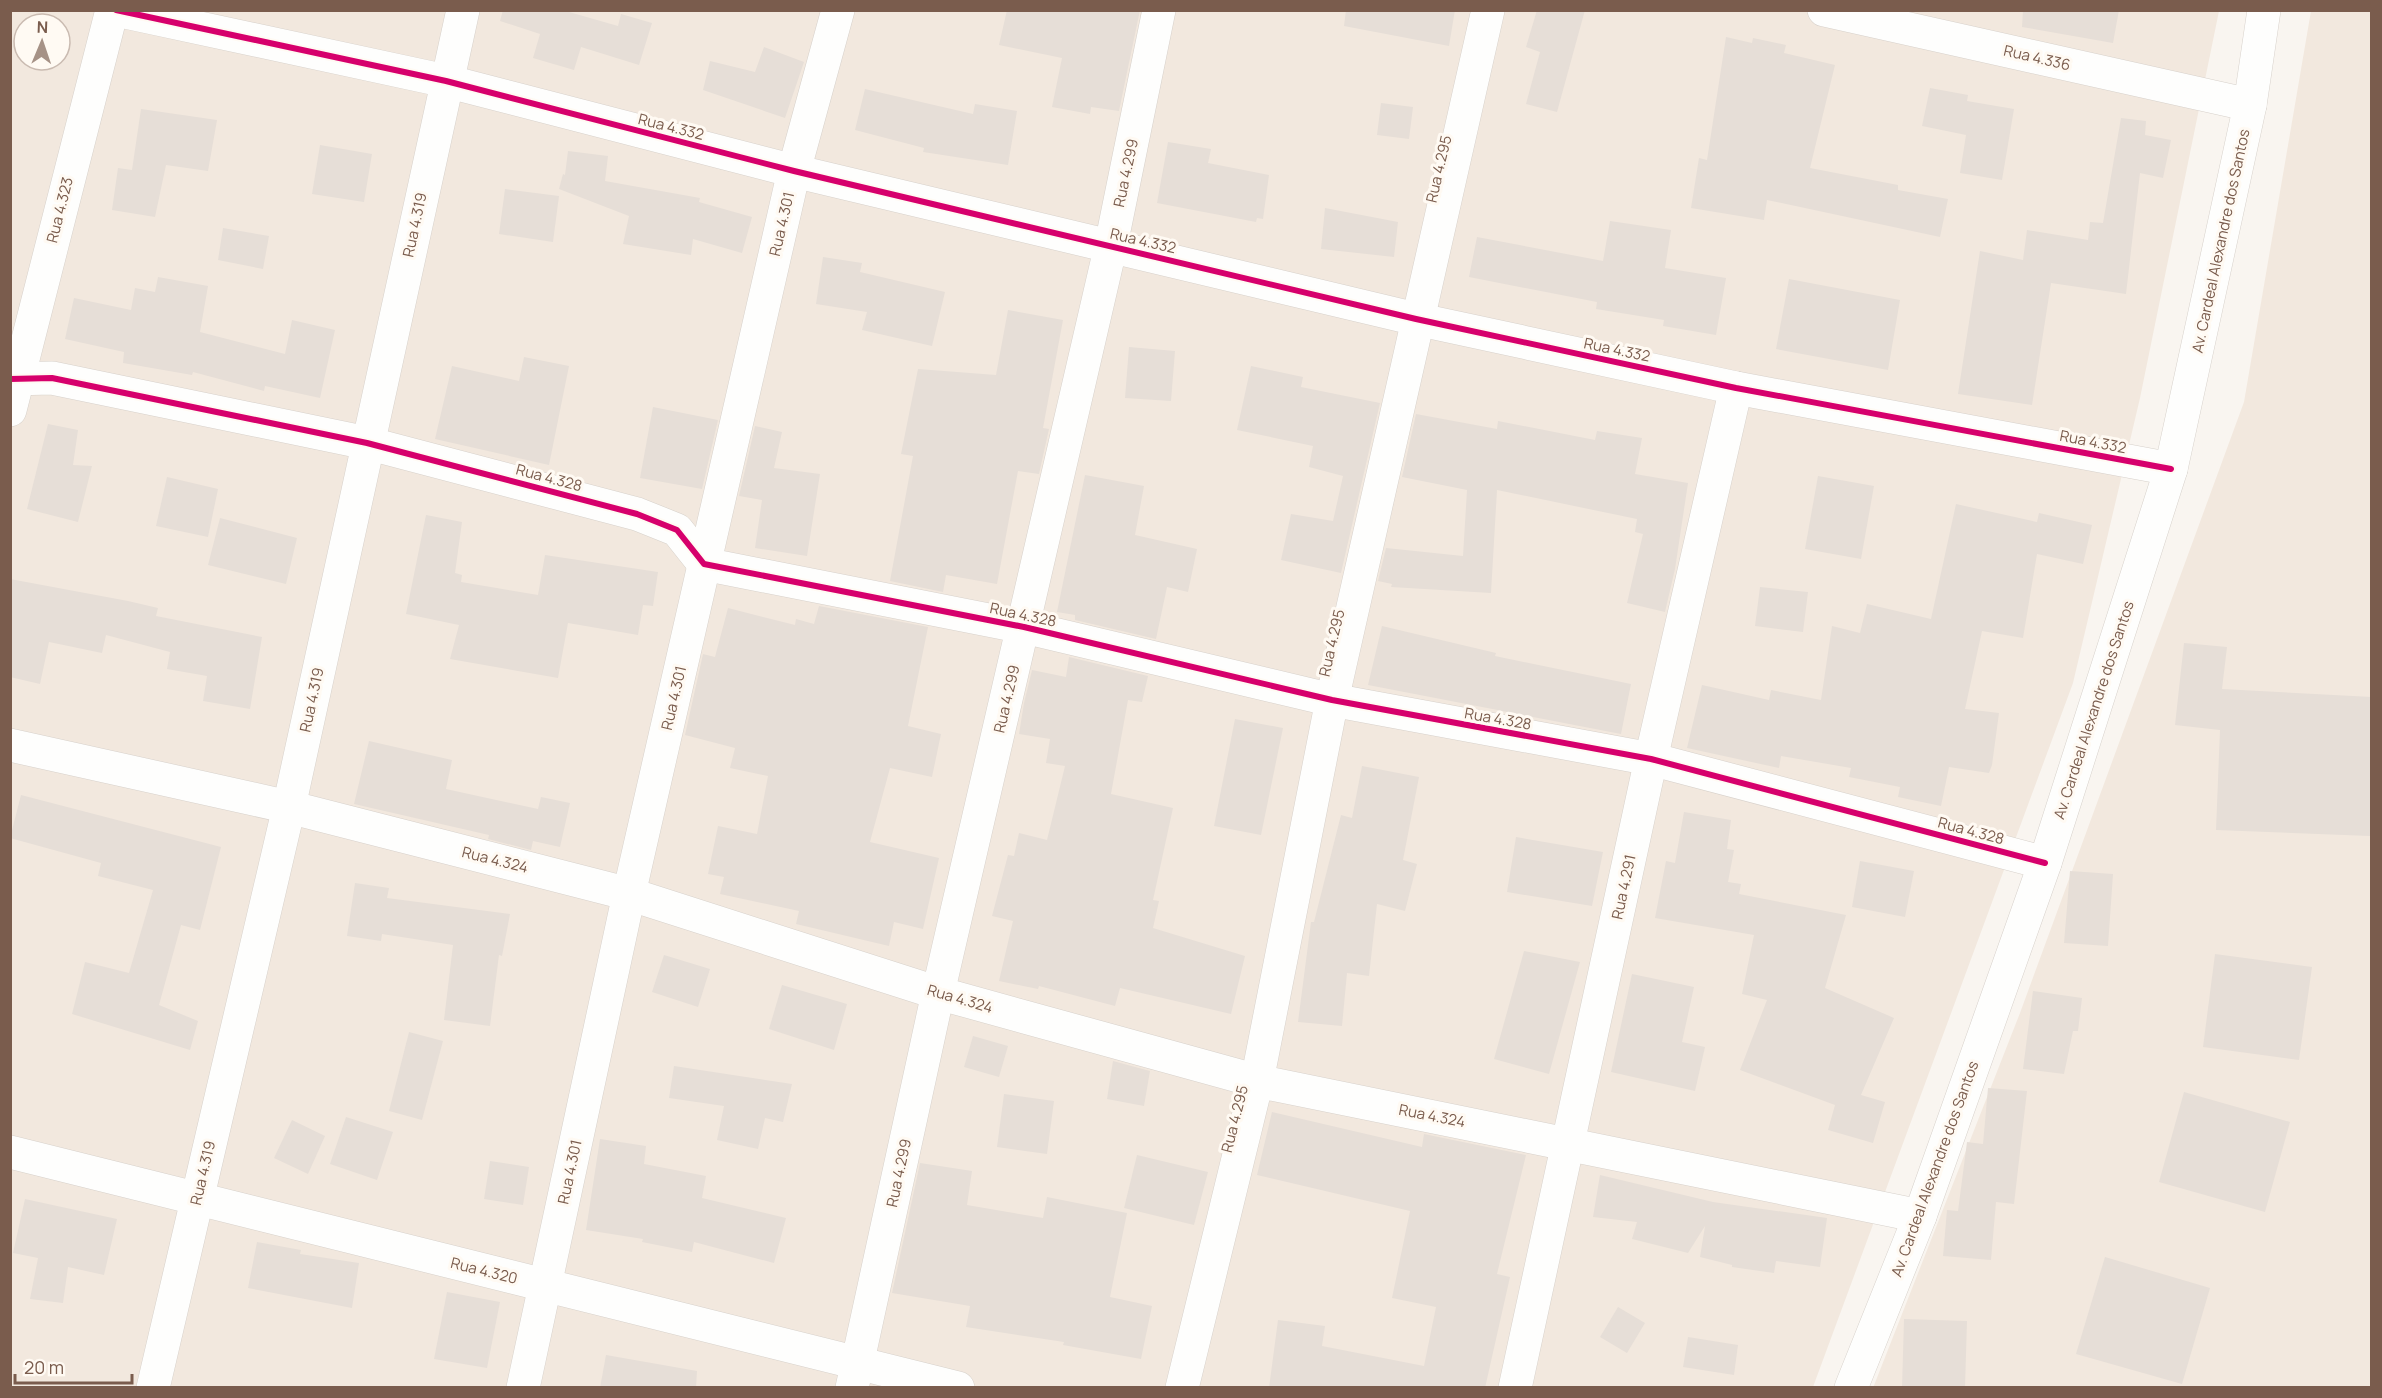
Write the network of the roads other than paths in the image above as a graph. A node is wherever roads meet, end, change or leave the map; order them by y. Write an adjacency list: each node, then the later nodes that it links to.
1 (114, 10): 8 (street, Rua 4.332); 14 (street, Rua 4.323)
2 (463, 10): 8 (street, Rua 4.319)
3 (838, 10): 10 (street, Rua 4.301)
4 (1159, 10): 11 (street, Rua 4.299)
5 (1488, 10): 12 (street, Rua 4.295)
6 (2264, 10): 9 (street, Av. Cardeal Alexandre dos Santos)
7 (1828, 11): 9 (street, Rua 4.336)
8 (446, 81): 10 (street, Rua 4.332); 15 (street, Rua 4.319)
9 (2250, 105): 16 (street, Av. Cardeal Alexandre dos Santos)
10 (794, 171): 11 (street, Rua 4.332); 17 (street, Rua 4.301)
11 (1111, 245): 12 (street, Rua 4.332); 18 (street, Rua 4.299)
12 (1416, 319): 13 (street, Rua 4.332); 19 (street, Rua 4.295)
13 (1736, 388): 16 (street, Rua 4.332); 21 (street, Rua 4.291)
14 (13, 389): 15 (street, Rua 4.328)
15 (367, 443): 17 (street, Rua 4.328); 22 (street, Rua 4.319)
16 (2171, 469): 23 (street, Av. Cardeal Alexandre dos Santos)
17 (705, 564): 18 (street, Rua 4.328); 24 (street, Rua 4.301)
18 (1024, 627): 19 (street, Rua 4.328); 25 (street, Rua 4.299)
19 (1332, 700): 21 (street, Rua 4.328); 26 (street, Rua 4.295)
20 (10, 745): 22 (street, Rua 4.324)
21 (1651, 759): 23 (street, Rua 4.328); 27 (street, Rua 4.291)
22 (289, 807): 24 (street, Rua 4.324); 29 (street, Rua 4.319)
23 (2045, 863): 30 (street, Av. Cardeal Alexandre dos Santos)
24 (629, 894): 25 (street, Rua 4.324); 31 (street, Rua 4.301)
25 (938, 993): 26 (street, Rua 4.324); 32 (street, Rua 4.299)
26 (1257, 1081): 27 (street, Rua 4.324); 36 (street, Rua 4.295)
27 (1569, 1143): 30 (street, Rua 4.324); 37 (street, Rua 4.291)
28 (10, 1152): 29 (street, Rua 4.320)
29 (197, 1197): 31 (street, Rua 4.320); 33 (street, Rua 4.319)
30 (1920, 1216): 38 (street, Av. Cardeal Alexandre dos Santos)
31 (546, 1287): 32 (street, Rua 4.320); 34 (street, Rua 4.301)
32 (855, 1376): 35 (street, Rua 4.320)
33 (153, 1388)
34 (522, 1388)
35 (958, 1388)
36 (1182, 1388)
37 (1515, 1388)
38 (1851, 1388)

